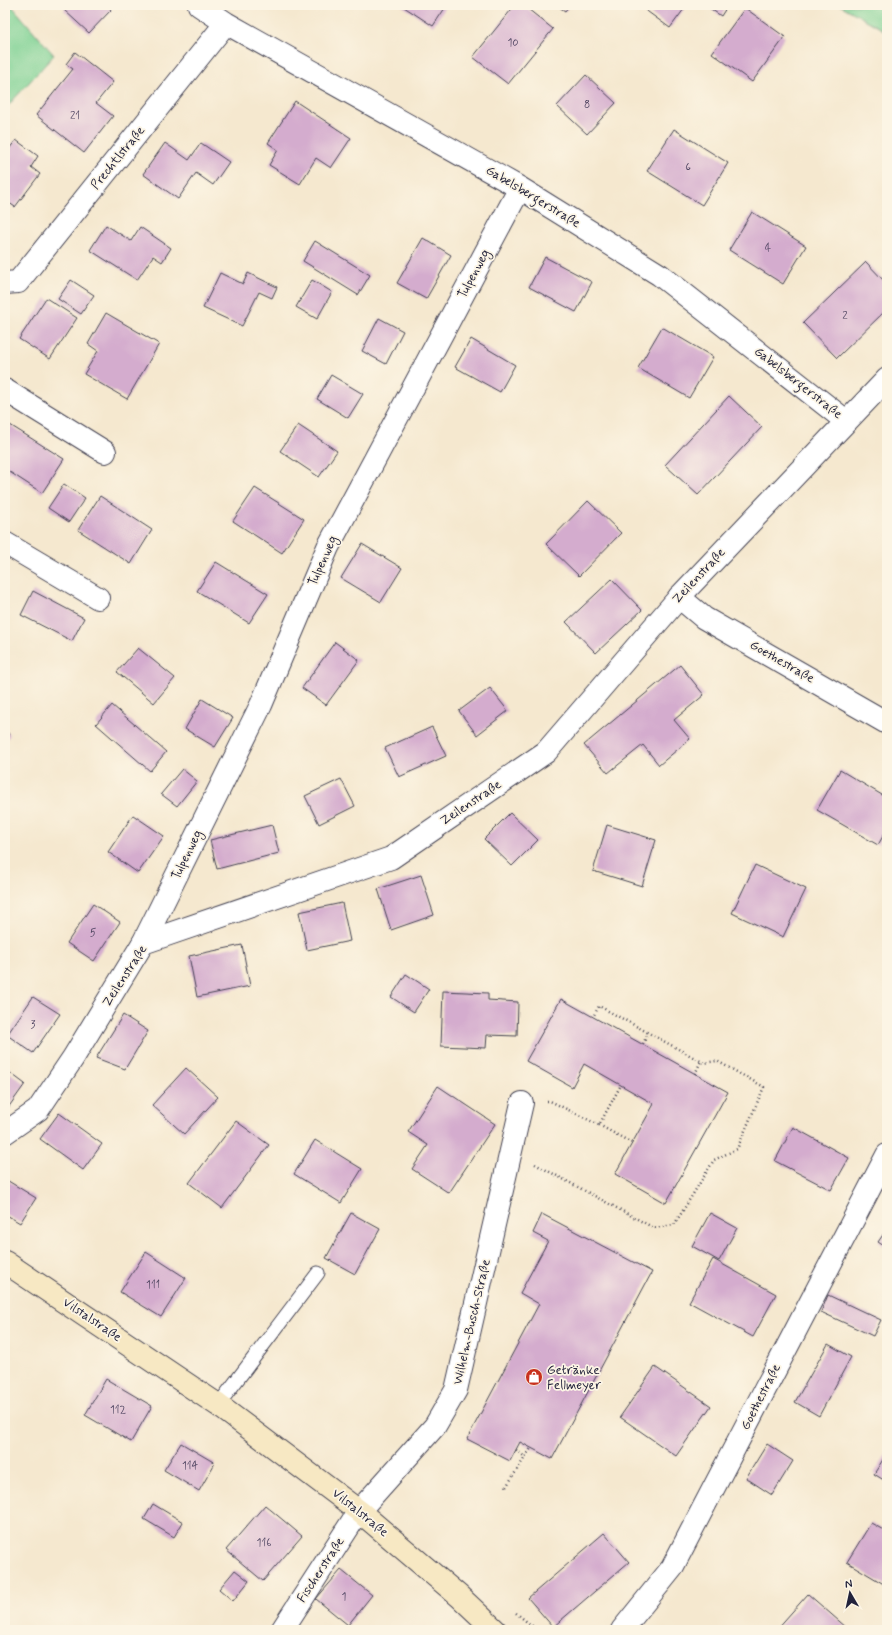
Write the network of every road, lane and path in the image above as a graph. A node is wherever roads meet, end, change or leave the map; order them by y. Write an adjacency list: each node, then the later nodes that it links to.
1 (199, 5): 2 (street, Gabelsbergerstraße)
2 (226, 23): 3 (street, Gabelsbergerstraße); 4 (street, Prechtlstraße)
3 (520, 188): 7 (street, Gabelsbergerstraße); 13 (street, Tulpenweg)
4 (5, 284)
5 (887, 379): 7 (street, Zeilenstraße)
6 (5, 390): 8 (street)
7 (846, 422): 10 (street, Zeilenstraße)
8 (105, 452)
9 (5, 543): 11 (street)
10 (679, 597): 12 (street, Goethestraße); 13 (street, Zeilenstraße)
11 (98, 598)
12 (887, 723)
13 (143, 943): 22 (street, Zeilenstraße)
14 (592, 1017): 15 (path)
15 (648, 1033): 16 (path); 17 (path)
16 (643, 1044)
17 (701, 1061): 18 (path); 24 (path)
18 (695, 1074)
19 (621, 1085): 21 (path)
20 (522, 1103): 21 (path); 24 (street, Wilhelm-Busch-Straße)
21 (599, 1126): 23 (path)
22 (5, 1133)
23 (632, 1143)
24 (511, 1152): 33 (street, Wilhelm-Busch-Straße)
25 (886, 1158): 36 (street, Goethestraße)
26 (5, 1262): 28 (main road, Vilstalstraße)
27 (318, 1273): 28 (lane)
28 (218, 1405): 33 (main road, Vilstalstraße)
29 (531, 1448): 31 (path)
30 (516, 1450): 31 (path)
31 (526, 1457): 32 (path)
32 (506, 1487)
33 (359, 1511): 34 (street, Fischerstraße); 35 (main road, Vilstalstraße)
34 (282, 1630)
35 (495, 1630)
36 (622, 1630)

